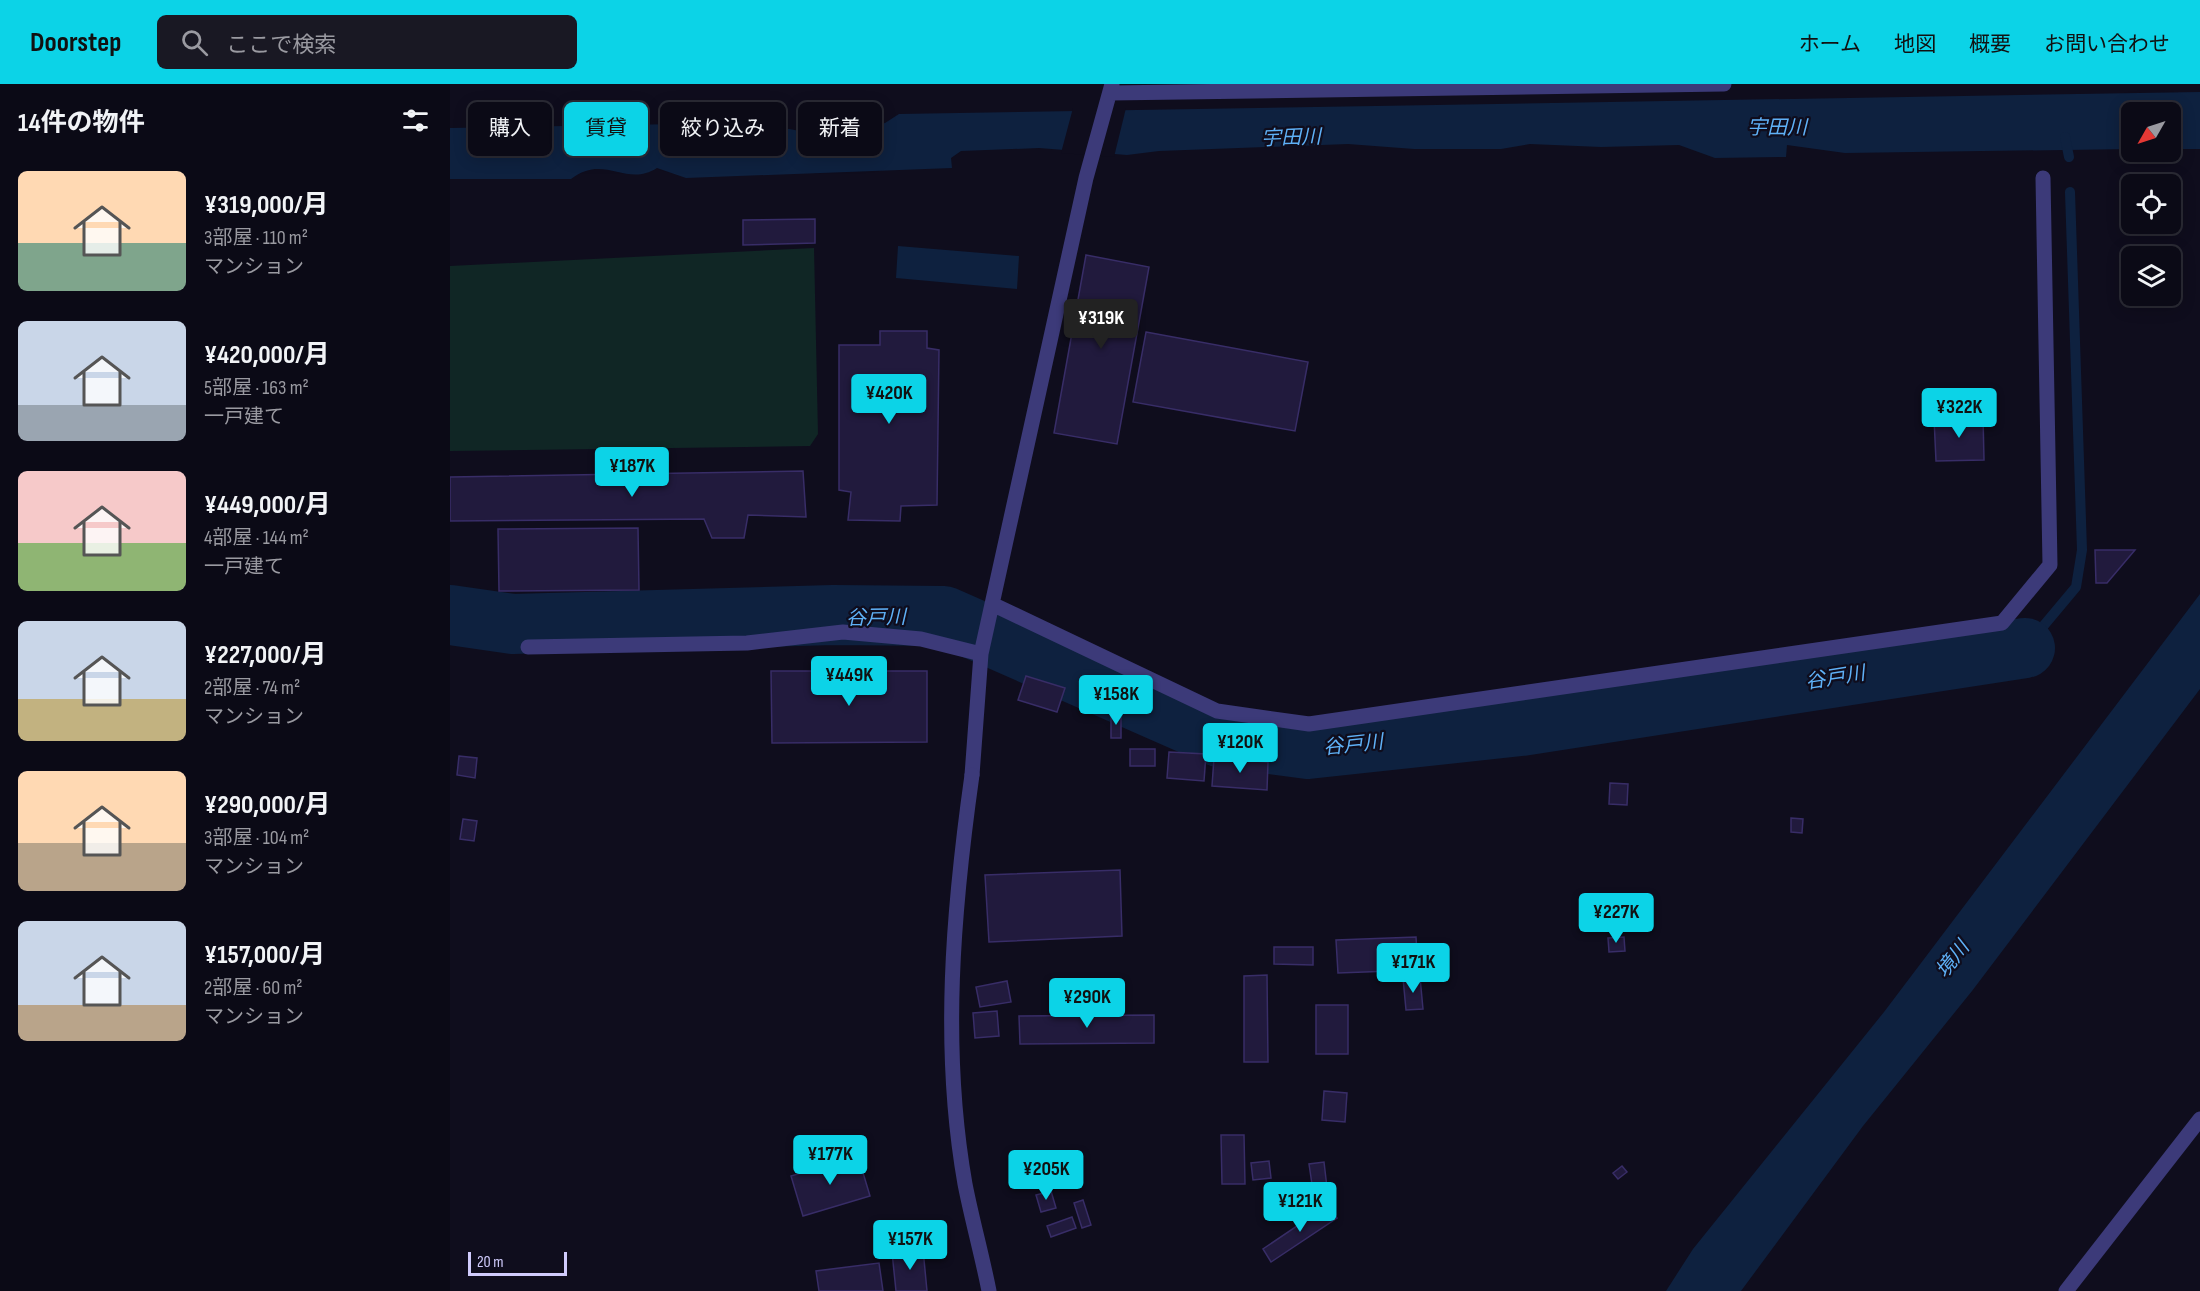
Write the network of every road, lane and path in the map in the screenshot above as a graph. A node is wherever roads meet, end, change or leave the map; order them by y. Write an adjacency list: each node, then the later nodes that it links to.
1 (1724, 84): 2 (street)
2 (1585, 85): 3 (street)
3 (1111, 88): 5 (street)
4 (2043, 178): 5 (street)
5 (992, 604): 7 (street)
6 (528, 646): 7 (street)
7 (981, 654): 9 (street)
8 (2200, 1119): 10 (street)
9 (989, 1291)
10 (2066, 1291)

